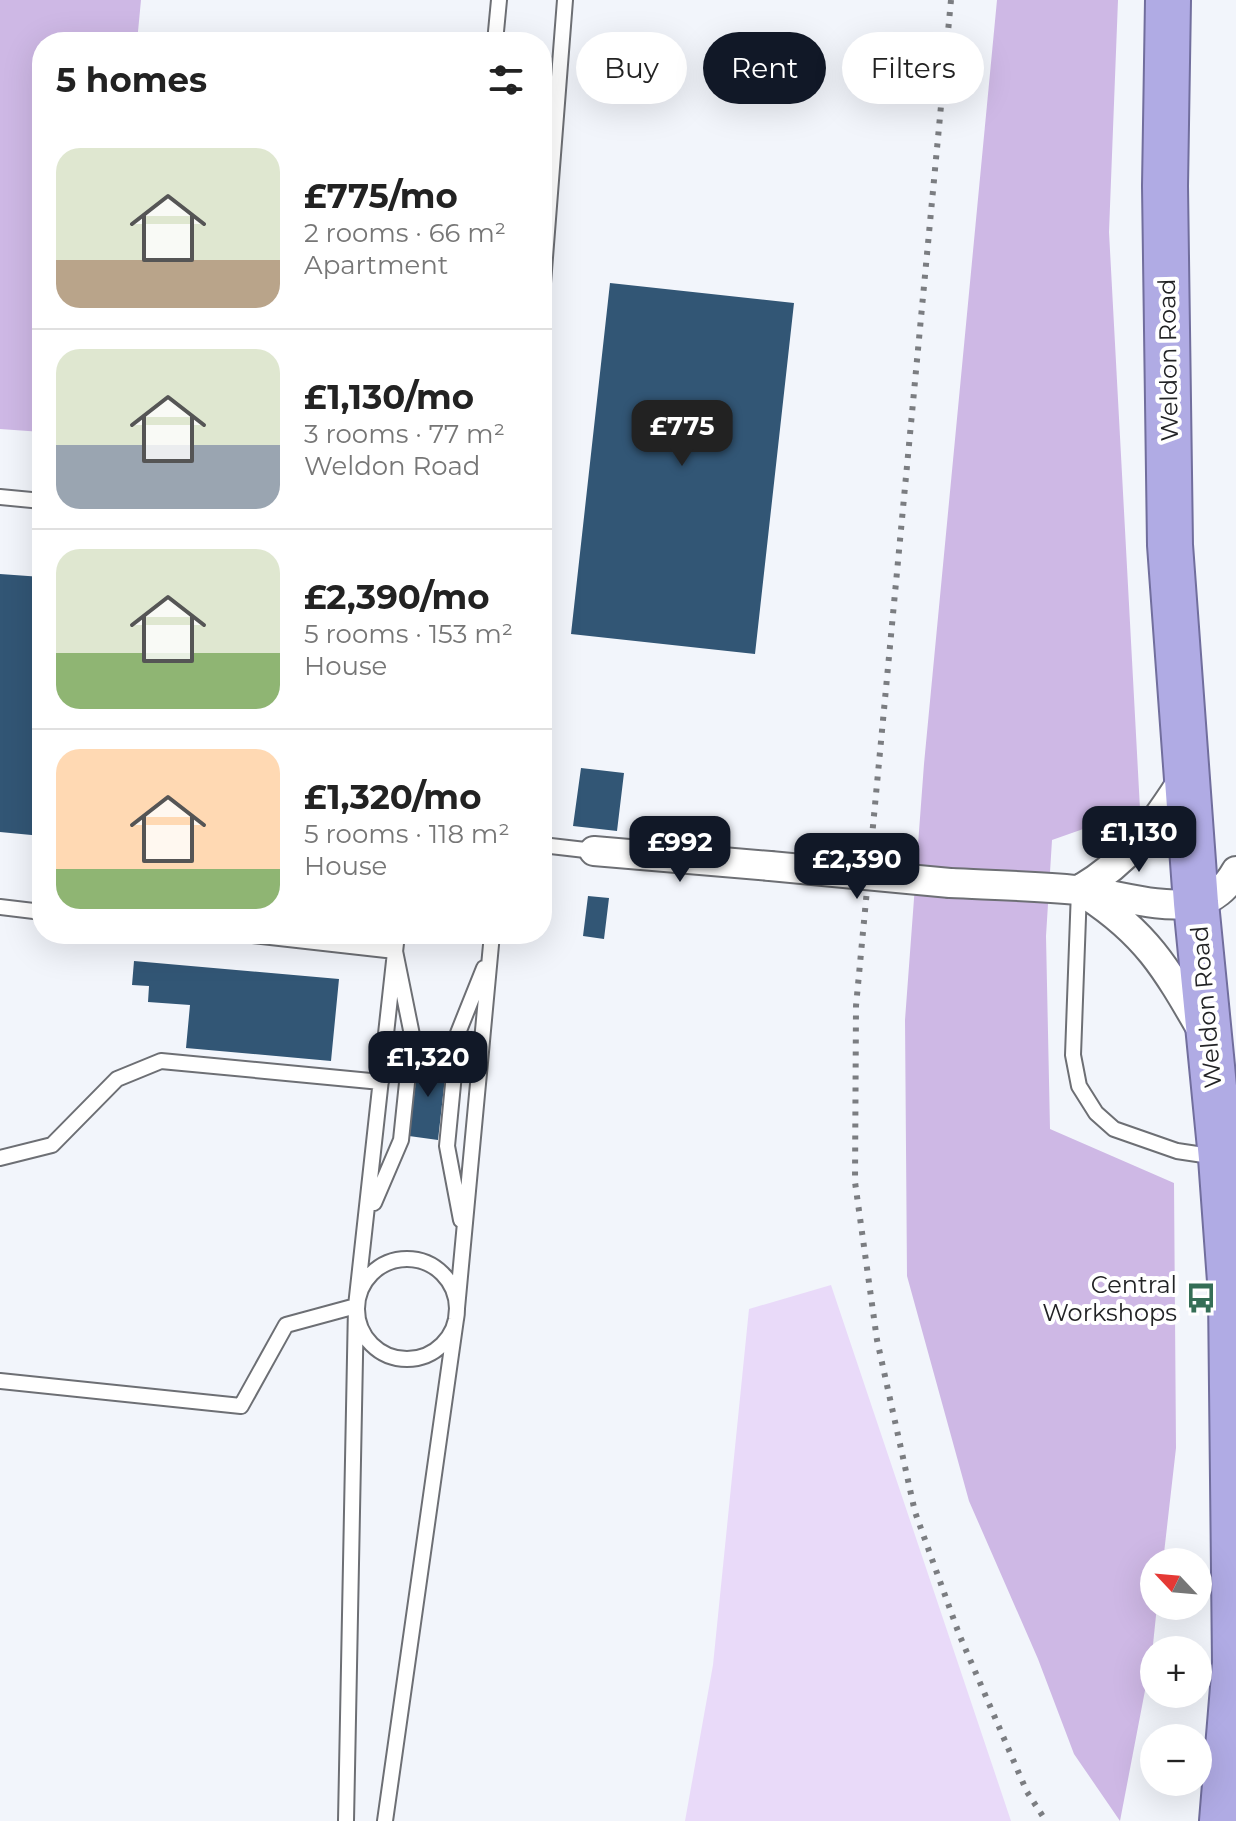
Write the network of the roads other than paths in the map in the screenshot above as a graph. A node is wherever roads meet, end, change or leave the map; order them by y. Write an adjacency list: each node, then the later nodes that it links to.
1 (499, 0): 4 (lane)
2 (565, 0): 5 (lane)
3 (1168, 0): 8 (highway, Weldon Road)
4 (496, 32)
5 (552, 167)
6 (0, 497): 7 (lane)
7 (32, 500)
8 (1187, 773): 12 (street); 13 (highway, Weldon Road)
9 (552, 846): 10 (lane)
10 (594, 851): 12 (street, bridge)
11 (1236, 871): 13 (street)
12 (1079, 890): 13 (street); 21 (street); 24 (lane)
13 (1196, 903): 21 (highway, Weldon Road)
14 (0, 907): 15 (lane)
15 (32, 911)
16 (333, 944): 19 (lane)
17 (396, 944): 19 (lane)
18 (491, 944): 20 (lane)
19 (395, 951): 22 (lane); 25 (lane)
20 (490, 952): 26 (lane); 26 (lane)
21 (1208, 1041): 24 (highway, Weldon Road)
22 (381, 1082): 23 (lane); 25 (lane)
23 (0, 1158)
24 (1221, 1158): 32 (highway, Weldon Road)
25 (367, 1218): 27 (lane)
26 (464, 1236): 28 (lane)
27 (356, 1306): 28 (lane); 28 (lane); 29 (lane); 30 (lane)
28 (456, 1319): 31 (lane)
29 (0, 1381)
30 (346, 1821)
31 (385, 1821)
32 (1222, 1821)

